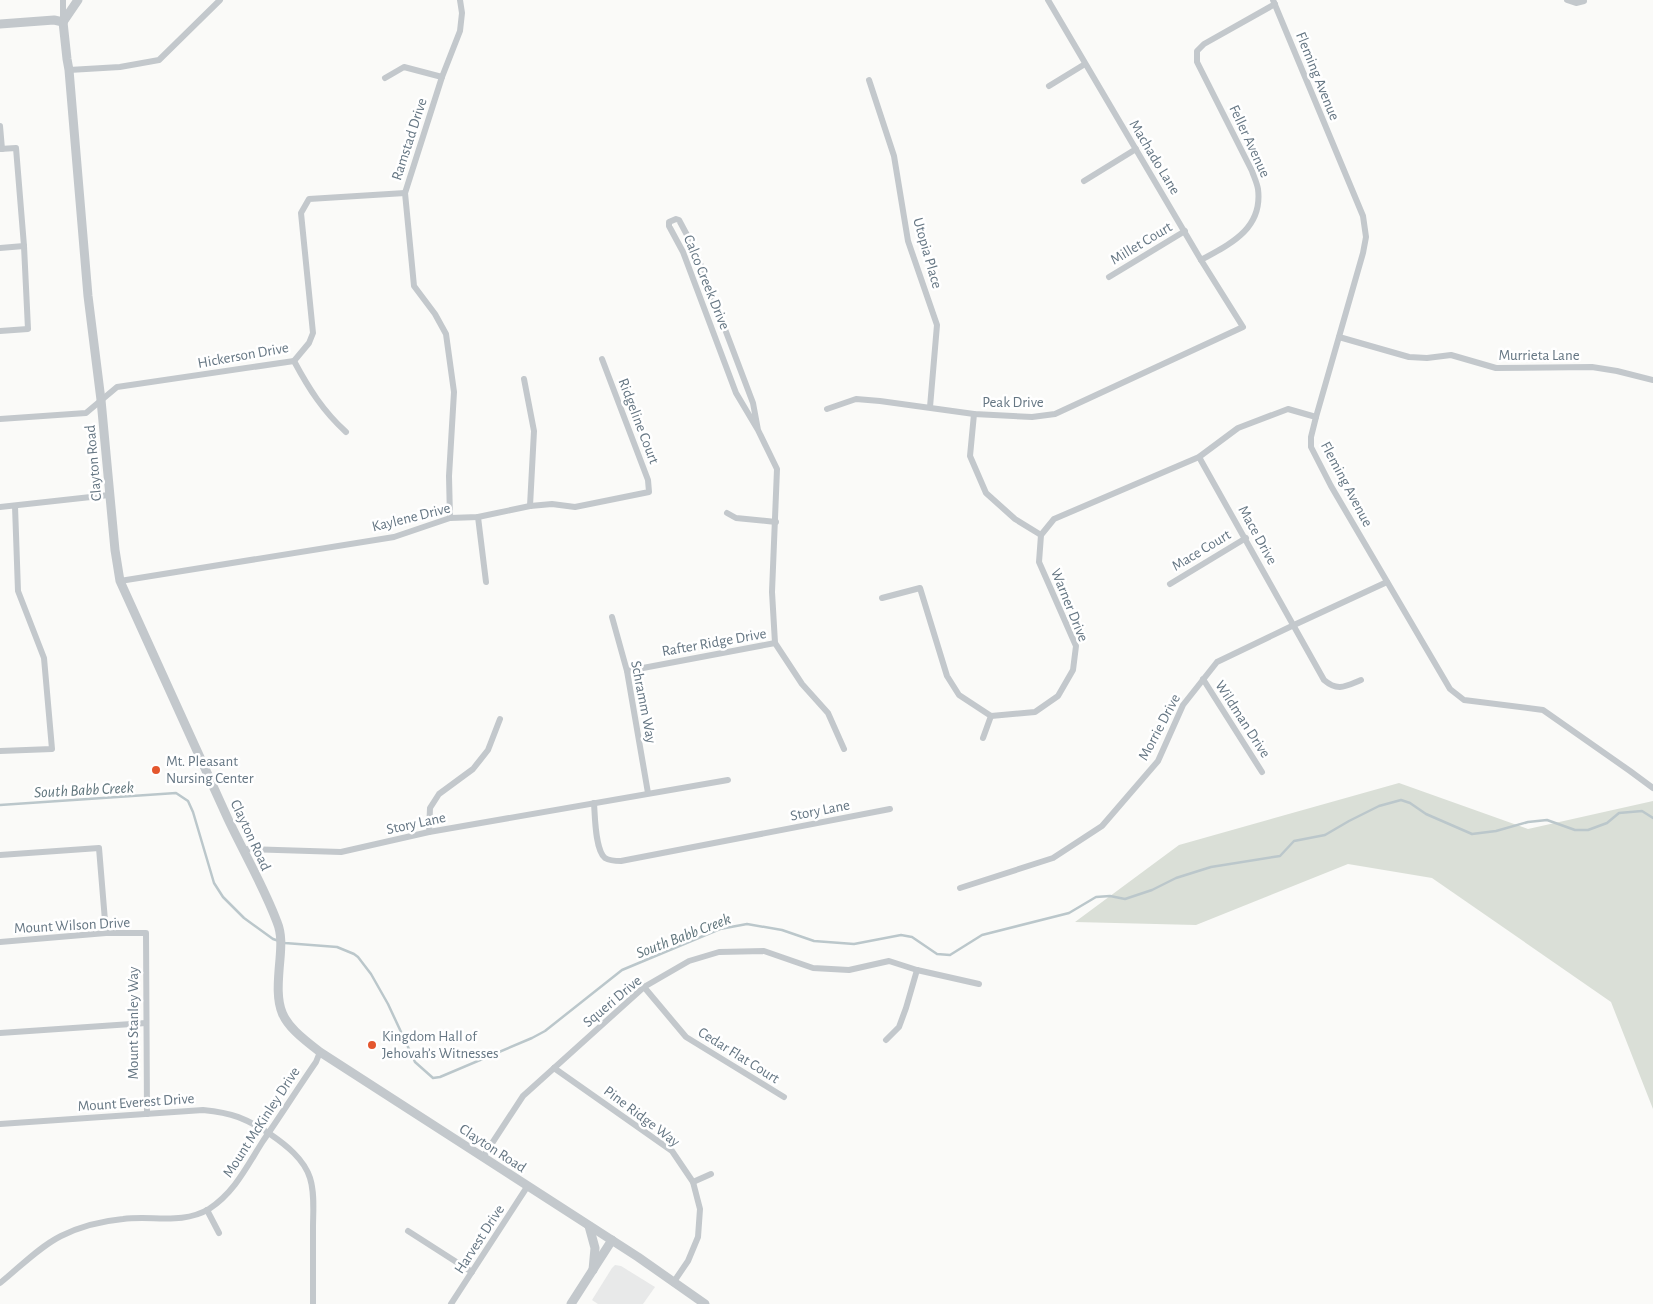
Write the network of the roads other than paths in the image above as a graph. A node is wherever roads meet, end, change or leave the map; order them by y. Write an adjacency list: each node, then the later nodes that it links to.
1 (63, 0): 9 (street)
2 (78, 0): 9 (street)
3 (220, 0): 12 (street)
4 (460, 0): 13 (street, Ramstad Drive)
5 (1048, 0): 11 (street, Machado Lane)
6 (1567, 0): 7 (street)
7 (1584, 0)
8 (1274, 2): 25 (street, Feller Avenue); 29 (street, Fleming Avenue)
9 (63, 22): 10 (street); 12 (street, Clayton Road)
10 (0, 24)
11 (1085, 64): 16 (street); 19 (street, Machado Lane)
12 (69, 70): 34 (street, Clayton Road)
13 (442, 77): 14 (street); 21 (street, Ramstad Drive)
14 (385, 78)
15 (869, 80): 35 (street, Utopia Place)
16 (1049, 86)
17 (0, 126): 18 (street)
18 (1, 149): 23 (street)
19 (1136, 149): 20 (street); 22 (street, Machado Lane)
20 (1084, 180)
21 (405, 193): 31 (street, Hickerson Drive); 50 (street, Ramstad Drive)
22 (1185, 232): 25 (street, Machado Lane); 26 (street, Millet Court)
23 (24, 246): 24 (street); 28 (street)
24 (0, 248)
25 (1201, 260): 27 (street, Machado Lane)
26 (1109, 276)
27 (1242, 327): 37 (street, Peak Drive)
28 (0, 331)
29 (1339, 337): 33 (street, Murrieta Lane); 38 (street, Fleming Avenue)
30 (602, 359): 43 (street, Ridgeline Court)
31 (294, 361): 34 (street, Hickerson Drive); 41 (street)
32 (524, 379): 46 (street)
33 (1653, 380)
34 (101, 400): 39 (street, Hickerson Drive); 44 (street, Clayton Road)
35 (930, 407): 36 (street, Peak Drive); 37 (street, Peak Drive)
36 (827, 409)
37 (974, 414): 52 (street)
38 (1316, 417): 42 (street); 56 (street, Fleming Avenue)
39 (0, 419)
40 (758, 430): 40 (street, Calco Creek Drive); 51 (street, Calco Creek Drive)
41 (346, 432)
42 (1199, 457): 52 (street); 53 (street, Mace Drive)
43 (649, 492): 46 (street, Kaylene Drive)
44 (109, 496): 45 (street); 54 (street, Clayton Road)
45 (15, 506): 47 (street); 69 (street)
46 (530, 506): 49 (street, Kaylene Drive)
47 (0, 507)
48 (727, 513): 51 (street)
49 (478, 517): 50 (street, Kaylene Drive); 55 (street)
50 (450, 518): 54 (street, Kaylene Drive)
51 (776, 522): 61 (street, Calco Creek Drive)
52 (1041, 535): 65 (street, Warner Drive)
53 (1246, 538): 57 (street, Mace Court); 60 (street, Mace Drive)
54 (120, 581): 77 (street, Clayton Road)
55 (486, 582)
56 (1387, 582): 60 (street, Morrie Drive); 72 (street, Fleming Avenue)
57 (1170, 584)
58 (882, 598): 65 (street)
59 (612, 617): 62 (street, Schramm Way)
60 (1294, 624): 63 (street, Morrie Drive); 64 (street, Mace Drive)
61 (775, 643): 62 (street, Rafter Ridge Drive); 68 (street, Calco Creek Drive)
62 (627, 671): 73 (street, Schramm Way)
63 (1203, 679): 70 (street, Wildman Drive); 79 (street, Morrie Drive)
64 (1361, 680)
65 (991, 716): 67 (street)
66 (500, 719): 76 (street)
67 (984, 738)
68 (844, 749)
69 (0, 751)
70 (1262, 772)
71 (728, 780): 73 (street, Story Lane)
72 (1653, 788)
73 (648, 794): 74 (street, Story Lane)
74 (594, 803): 75 (street, Story Lane); 76 (street, Story Lane)
75 (890, 809)
76 (429, 832): 77 (street, Story Lane)
77 (242, 849): 89 (street, Clayton Road)
78 (0, 855): 80 (street)
79 (960, 888)
80 (106, 933): 81 (street, Mount Wilson Drive); 82 (street, Mount Wilson Drive)
81 (146, 933): 86 (street, Mount Stanley Way)
82 (0, 942)
83 (917, 970): 84 (street, Squeri Drive); 85 (street, Squeri Drive); 88 (street)
84 (979, 984)
85 (644, 987): 90 (street, Squeri Drive); 91 (street, Cedar Flat Court)
86 (146, 1023): 87 (street); 92 (street, Mount Stanley Way)
87 (0, 1033)
88 (886, 1040)
89 (320, 1052): 94 (street, Mount McKinley Drive); 95 (street, Clayton Road)
90 (554, 1068): 95 (street, Squeri Drive); 97 (street, Pine Ridge Way)
91 (784, 1097)
92 (147, 1114): 93 (street, Mount Everest Drive); 94 (street, Mount Everest Drive)
93 (0, 1124)
94 (269, 1134): 99 (street, Mount McKinley Drive); 108 (street, Mount Everest Drive)
95 (483, 1157): 98 (street, Clayton Road)
96 (711, 1174): 97 (street)
97 (693, 1182): 107 (street, Pine Ridge Way)
98 (528, 1187): 100 (street, Clayton Road); 105 (street, Harvest Drive)
99 (207, 1210): 102 (street); 106 (street, Mount McKinley Drive)
100 (589, 1226): 103 (street, Clayton Road); 104 (street)
101 (408, 1231): 105 (street)
102 (218, 1233)
103 (612, 1240): 104 (street); 107 (street, Clayton Road)
104 (593, 1271): 110 (street)
105 (472, 1272): 109 (street, Harvest Drive)
106 (0, 1282)
107 (673, 1282): 111 (street, Clayton Road)
108 (313, 1304)
109 (451, 1304)
110 (571, 1304)
111 (705, 1304)

